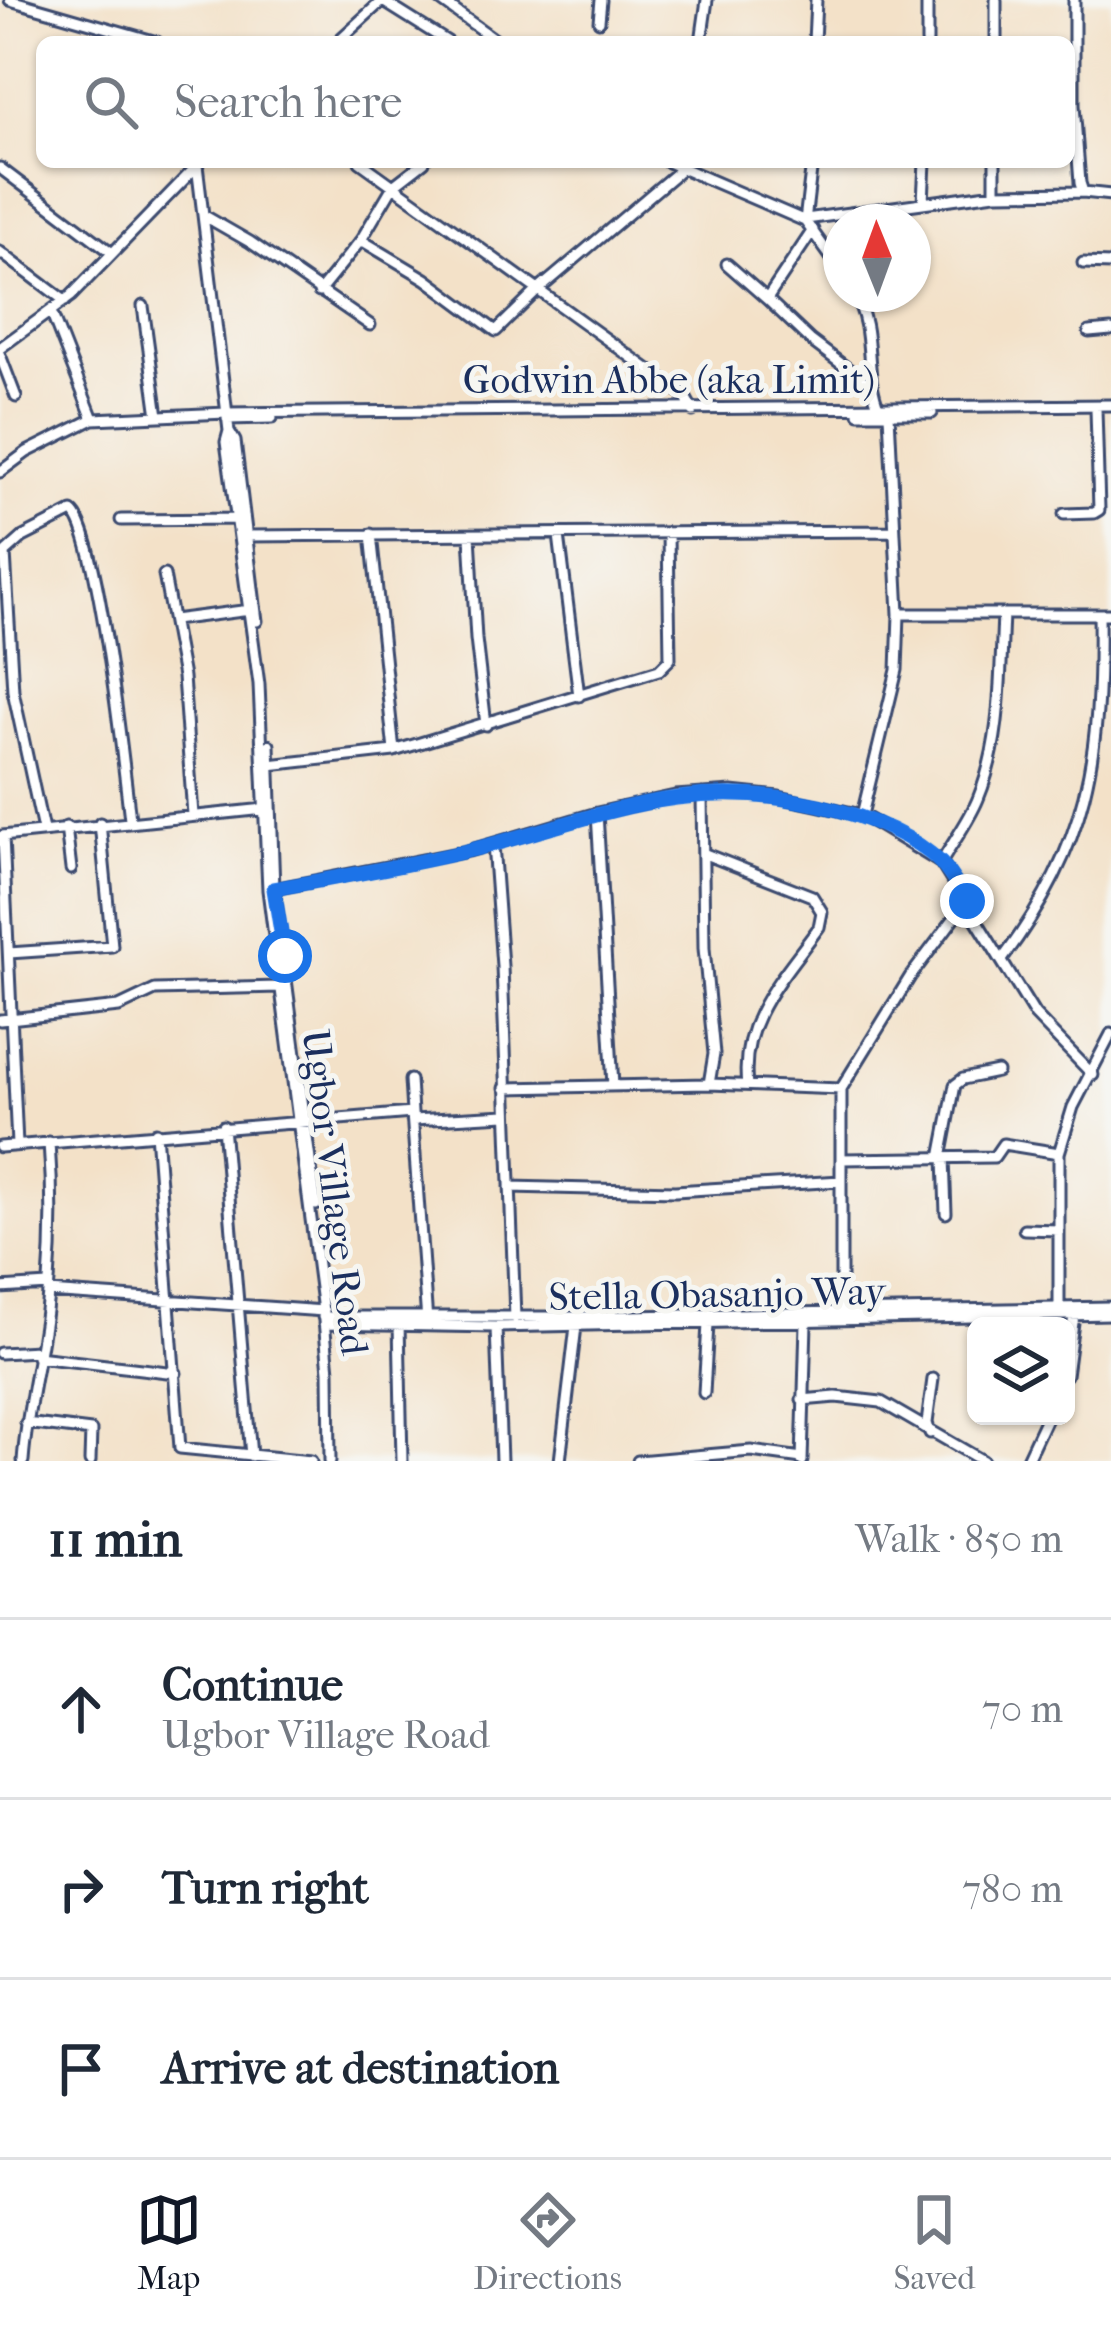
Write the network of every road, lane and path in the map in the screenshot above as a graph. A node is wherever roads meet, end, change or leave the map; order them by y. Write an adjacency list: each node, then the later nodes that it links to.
1 (10, 0): 11 (street)
2 (382, 0): 12 (street); 13 (street)
3 (440, 0): 14 (street)
4 (602, 0): 10 (street)
5 (707, 0): 15 (street)
6 (817, 0): 16 (street)
7 (927, 0): 17 (street)
8 (996, 0): 18 (street)
9 (1074, 0): 19 (street)
10 (599, 21)
11 (137, 36)
12 (343, 36)
13 (439, 36)
14 (490, 36)
15 (702, 36)
16 (814, 36)
17 (927, 36)
18 (996, 36)
19 (1074, 36)
20 (1075, 115): 32 (street)
21 (0, 168): 41 (street)
22 (195, 168): 41 (street)
23 (199, 168): 36 (street, Ugbor Village Road)
24 (369, 168): 31 (street)
25 (416, 168): 31 (street)
26 (679, 168): 45 (street)
27 (685, 168): 37 (street)
28 (812, 168): 37 (street)
29 (925, 168): 35 (street)
30 (995, 168): 33 (street)
31 (393, 186): 38 (street); 45 (street)
32 (1083, 192): 33 (street); 34 (street)
33 (995, 193): 35 (street)
34 (1111, 194)
35 (923, 201): 37 (street)
36 (203, 215): 46 (street); 64 (street, Ugbor Village Road)
37 (808, 223): 39 (street); 47 (street)
38 (361, 240): 45 (street); 46 (street)
39 (823, 245)
40 (0, 252): 48 (street)
41 (111, 252): 48 (street)
42 (1083, 262): 43 (street)
43 (1111, 263)
44 (728, 264): 47 (street)
45 (537, 291): 60 (street)
46 (319, 292): 52 (street)
47 (767, 299): 56 (street)
48 (65, 301): 50 (street)
49 (143, 306): 62 (street)
50 (51, 312): 55 (street); 63 (street)
51 (865, 312): 56 (street)
52 (370, 325)
53 (1111, 330): 54 (street)
54 (1089, 332)
55 (0, 352): 57 (street)
56 (868, 384): 61 (street)
57 (16, 397)
58 (1111, 406): 59 (street, Godwin Abbe (aka Limit)); 61 (street, Godwin Abbe (aka Limit))
59 (1096, 409): 61 (street, Godwin Abbe (aka Limit)); 66 (street)
60 (692, 410): 61 (street, Godwin Abbe (aka Limit)); 64 (street, Godwin Abbe (aka Limit))
61 (883, 412): 69 (street)
62 (158, 416): 63 (street, Godwin Abbe (aka Limit)); 64 (street, Godwin Abbe (aka Limit))
63 (93, 419): 65 (street)
64 (227, 421): 67 (street, Ugbor Village Road); 74 (street, Ugbor Village Road)
65 (0, 472)
66 (1064, 514)
67 (238, 519): 68 (street); 74 (street, Ugbor Village Road)
68 (121, 520)
69 (894, 531): 70 (street); 77 (street)
70 (668, 534): 73 (street); 81 (street)
71 (371, 535): 72 (street); 74 (street); 83 (street)
72 (470, 535): 73 (street); 82 (street)
73 (559, 535): 81 (street)
74 (244, 536): 76 (street, Ugbor Village Road); 84 (street, Ugbor Village Road)
75 (164, 575): 80 (street)
76 (250, 610): 80 (street); 84 (street, Ugbor Village Road)
77 (899, 614): 78 (street); 89 (street)
78 (1003, 614): 79 (street); 97 (street)
79 (1105, 614): 103 (street)
80 (173, 620): 88 (street)
81 (579, 696): 82 (street)
82 (487, 725): 83 (street)
83 (394, 752): 84 (street)
84 (267, 765): 86 (street, Ugbor Village Road); 99 (street, Ugbor Village Road)
85 (702, 794): 87 (street); 89 (street); 96 (street)
86 (265, 808): 88 (street); 99 (street, Ugbor Village Road)
87 (597, 813): 95 (street); 112 (street)
88 (193, 815): 90 (street)
89 (862, 815): 97 (street)
90 (130, 820): 91 (street); 93 (street)
91 (100, 823): 92 (street); 102 (street)
92 (66, 827): 93 (street); 98 (street)
93 (43, 830): 94 (street)
94 (2, 836): 101 (street)
95 (493, 844): 99 (street); 113 (street)
96 (705, 854): 110 (street); 111 (street)
97 (941, 863): 100 (street)
98 (71, 869)
99 (271, 889): 104 (street, Ugbor Village Road); 117 (street, Ugbor Village Road)
100 (967, 901): 103 (street); 114 (street)
101 (4, 904): 102 (street)
102 (9, 952): 105 (street)
103 (1002, 960): 108 (street)
104 (279, 987): 105 (street); 117 (street, Ugbor Village Road)
105 (6, 1019): 121 (street)
106 (1111, 1034): 108 (street)
107 (997, 1072): 124 (street)
108 (1093, 1075): 123 (street)
109 (410, 1080): 116 (street)
110 (709, 1084): 111 (street); 112 (street)
111 (747, 1085): 114 (street)
112 (613, 1086): 113 (street)
113 (505, 1088): 115 (street)
114 (842, 1089): 125 (street)
115 (506, 1115): 116 (street); 127 (street)
116 (412, 1117): 117 (street); 141 (street)
117 (303, 1120): 118 (street); 139 (street, Ugbor Village Road)
118 (223, 1126): 119 (street); 134 (street)
119 (156, 1132): 120 (street); 133 (street)
120 (49, 1142): 121 (street); 132 (street)
121 (17, 1145): 122 (street)
122 (0, 1147)
123 (1059, 1153): 124 (street); 130 (street)
124 (943, 1158): 125 (street); 128 (street)
125 (841, 1159): 126 (street)
126 (841, 1181): 127 (street); 138 (street)
127 (510, 1187): 142 (street)
128 (946, 1213)
129 (1024, 1229): 130 (street)
130 (1059, 1230): 135 (street)
131 (0, 1288): 132 (street, Stella Obasanjo Way)
132 (48, 1288): 133 (street, Stella Obasanjo Way); 148 (street)
133 (169, 1301): 134 (street, Stella Obasanjo Way); 149 (street)
134 (236, 1302): 139 (street, Stella Obasanjo Way); 158 (street)
135 (1059, 1311): 136 (street); 137 (street, Stella Obasanjo Way); 138 (street, Stella Obasanjo Way)
136 (1111, 1311): 137 (street, Stella Obasanjo Way)
137 (1074, 1315)
138 (841, 1316): 142 (street); 143 (street, Stella Obasanjo Way)
139 (326, 1317): 140 (street, Stella Obasanjo Way); 164 (street, Ugbor Village Road)
140 (399, 1322): 141 (street, Stella Obasanjo Way); 165 (street)
141 (427, 1322): 142 (street); 146 (street, Stella Obasanjo Way)
142 (515, 1322): 145 (street, Stella Obasanjo Way); 146 (street, Stella Obasanjo Way)
143 (806, 1322): 144 (street, Stella Obasanjo Way); 152 (street)
144 (708, 1324): 145 (street, Stella Obasanjo Way); 151 (street)
145 (576, 1326): 167 (street)
146 (496, 1327): 166 (street)
147 (0, 1353): 148 (street)
148 (38, 1354): 149 (street); 153 (street)
149 (176, 1373): 156 (street)
150 (933, 1379): 155 (street)
151 (704, 1393)
152 (802, 1400): 155 (street); 160 (street)
153 (26, 1423): 161 (street); 162 (street)
154 (1043, 1425): 170 (street)
155 (930, 1433): 169 (street)
156 (180, 1455): 158 (street)
157 (712, 1457): 159 (street); 160 (street)
158 (250, 1458): 163 (street)
159 (681, 1459): 168 (street)
160 (802, 1460)
161 (23, 1461)
162 (90, 1461)
163 (311, 1461)
164 (330, 1461)
165 (402, 1461)
166 (501, 1461)
167 (560, 1461)
168 (638, 1461)
169 (982, 1461)
170 (1026, 1461)

